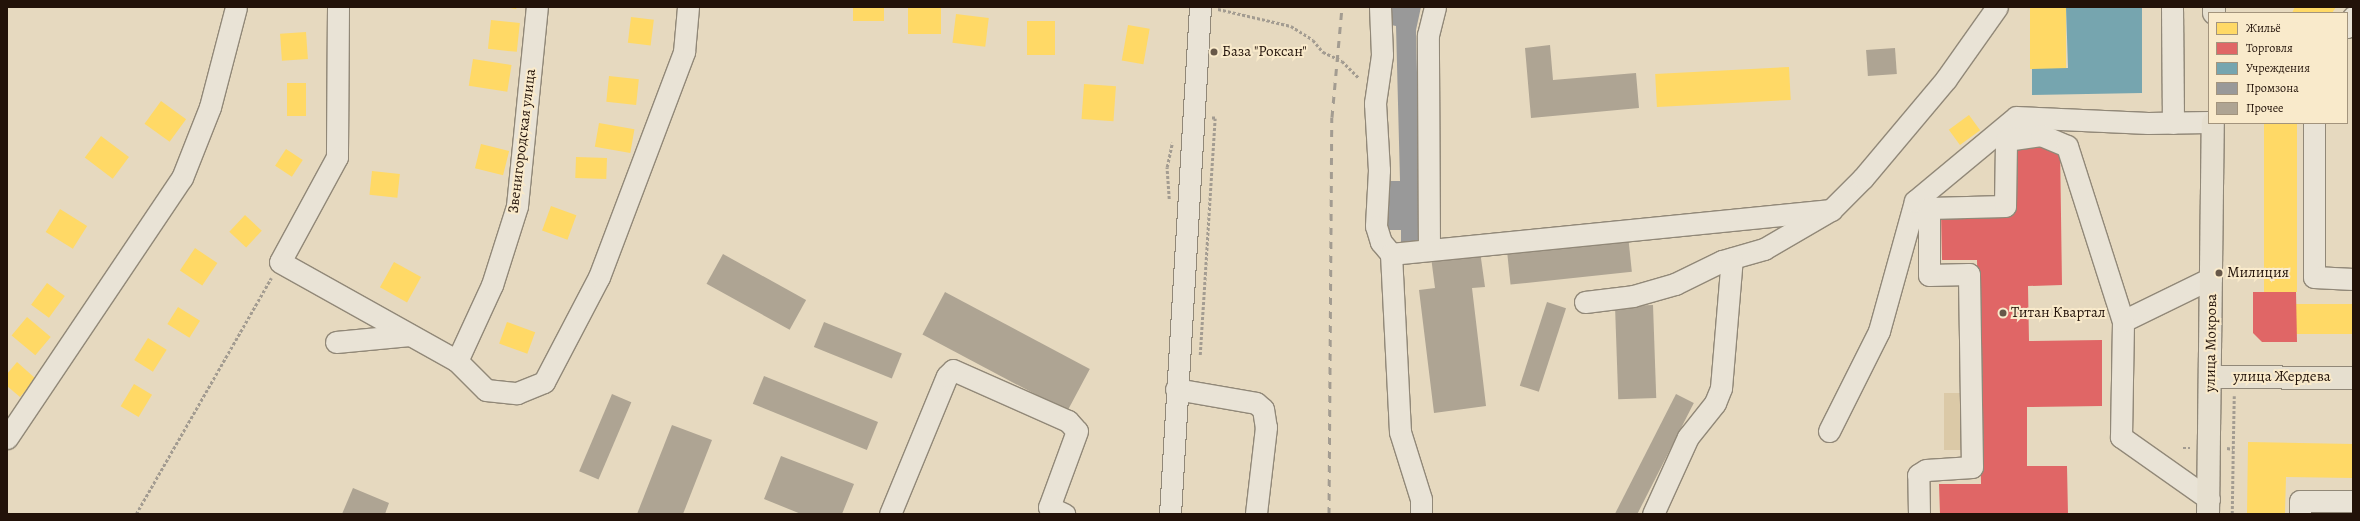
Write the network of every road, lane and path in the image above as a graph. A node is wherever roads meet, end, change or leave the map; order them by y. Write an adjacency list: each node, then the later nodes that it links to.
1 (236, 7): 31 (street)
2 (338, 7): 19 (street)
3 (537, 7): 26 (street, Звенигородская улица)
4 (688, 7): 26 (street)
5 (1380, 7): 10 (street)
6 (1435, 7): 16 (street)
7 (1997, 7): 15 (street)
8 (2172, 7): 12 (street)
9 (1207, 8): 10 (path); 29 (street)
10 (1377, 90): 17 (street)
11 (2208, 122): 12 (street)
12 (2173, 123): 30 (street)
13 (2213, 124): 20 (main road, улица Мокрова)
14 (2314, 124): 21 (street)
15 (1831, 210): 16 (street); 18 (street)
16 (1429, 249): 17 (street)
17 (1391, 254): 40 (street)
18 (1732, 258): 22 (street); 41 (street)
19 (280, 262): 24 (street); 36 (path)
20 (2211, 278): 23 (street); 27 (main road, улица Мокрова)
21 (2353, 279)
22 (1585, 302)
23 (2123, 321): 34 (street); 42 (street)
24 (410, 335): 25 (street); 26 (street)
25 (336, 342)
26 (457, 361)
27 (2210, 377): 28 (main road, улица Жердева); 34 (main road, улица Мокрова)
28 (2353, 378)
29 (1176, 389): 38 (street); 39 (street)
30 (1829, 431)
31 (7, 438)
32 (2233, 449): 43 (path)
33 (2353, 501): 44 (street)
34 (2208, 506)
35 (1053, 512): 37 (street)
36 (136, 514)
37 (890, 514)
38 (1170, 514)
39 (1256, 514)
40 (1421, 514)
41 (1653, 514)
42 (1919, 514)
43 (2232, 514)
44 (2300, 514)

